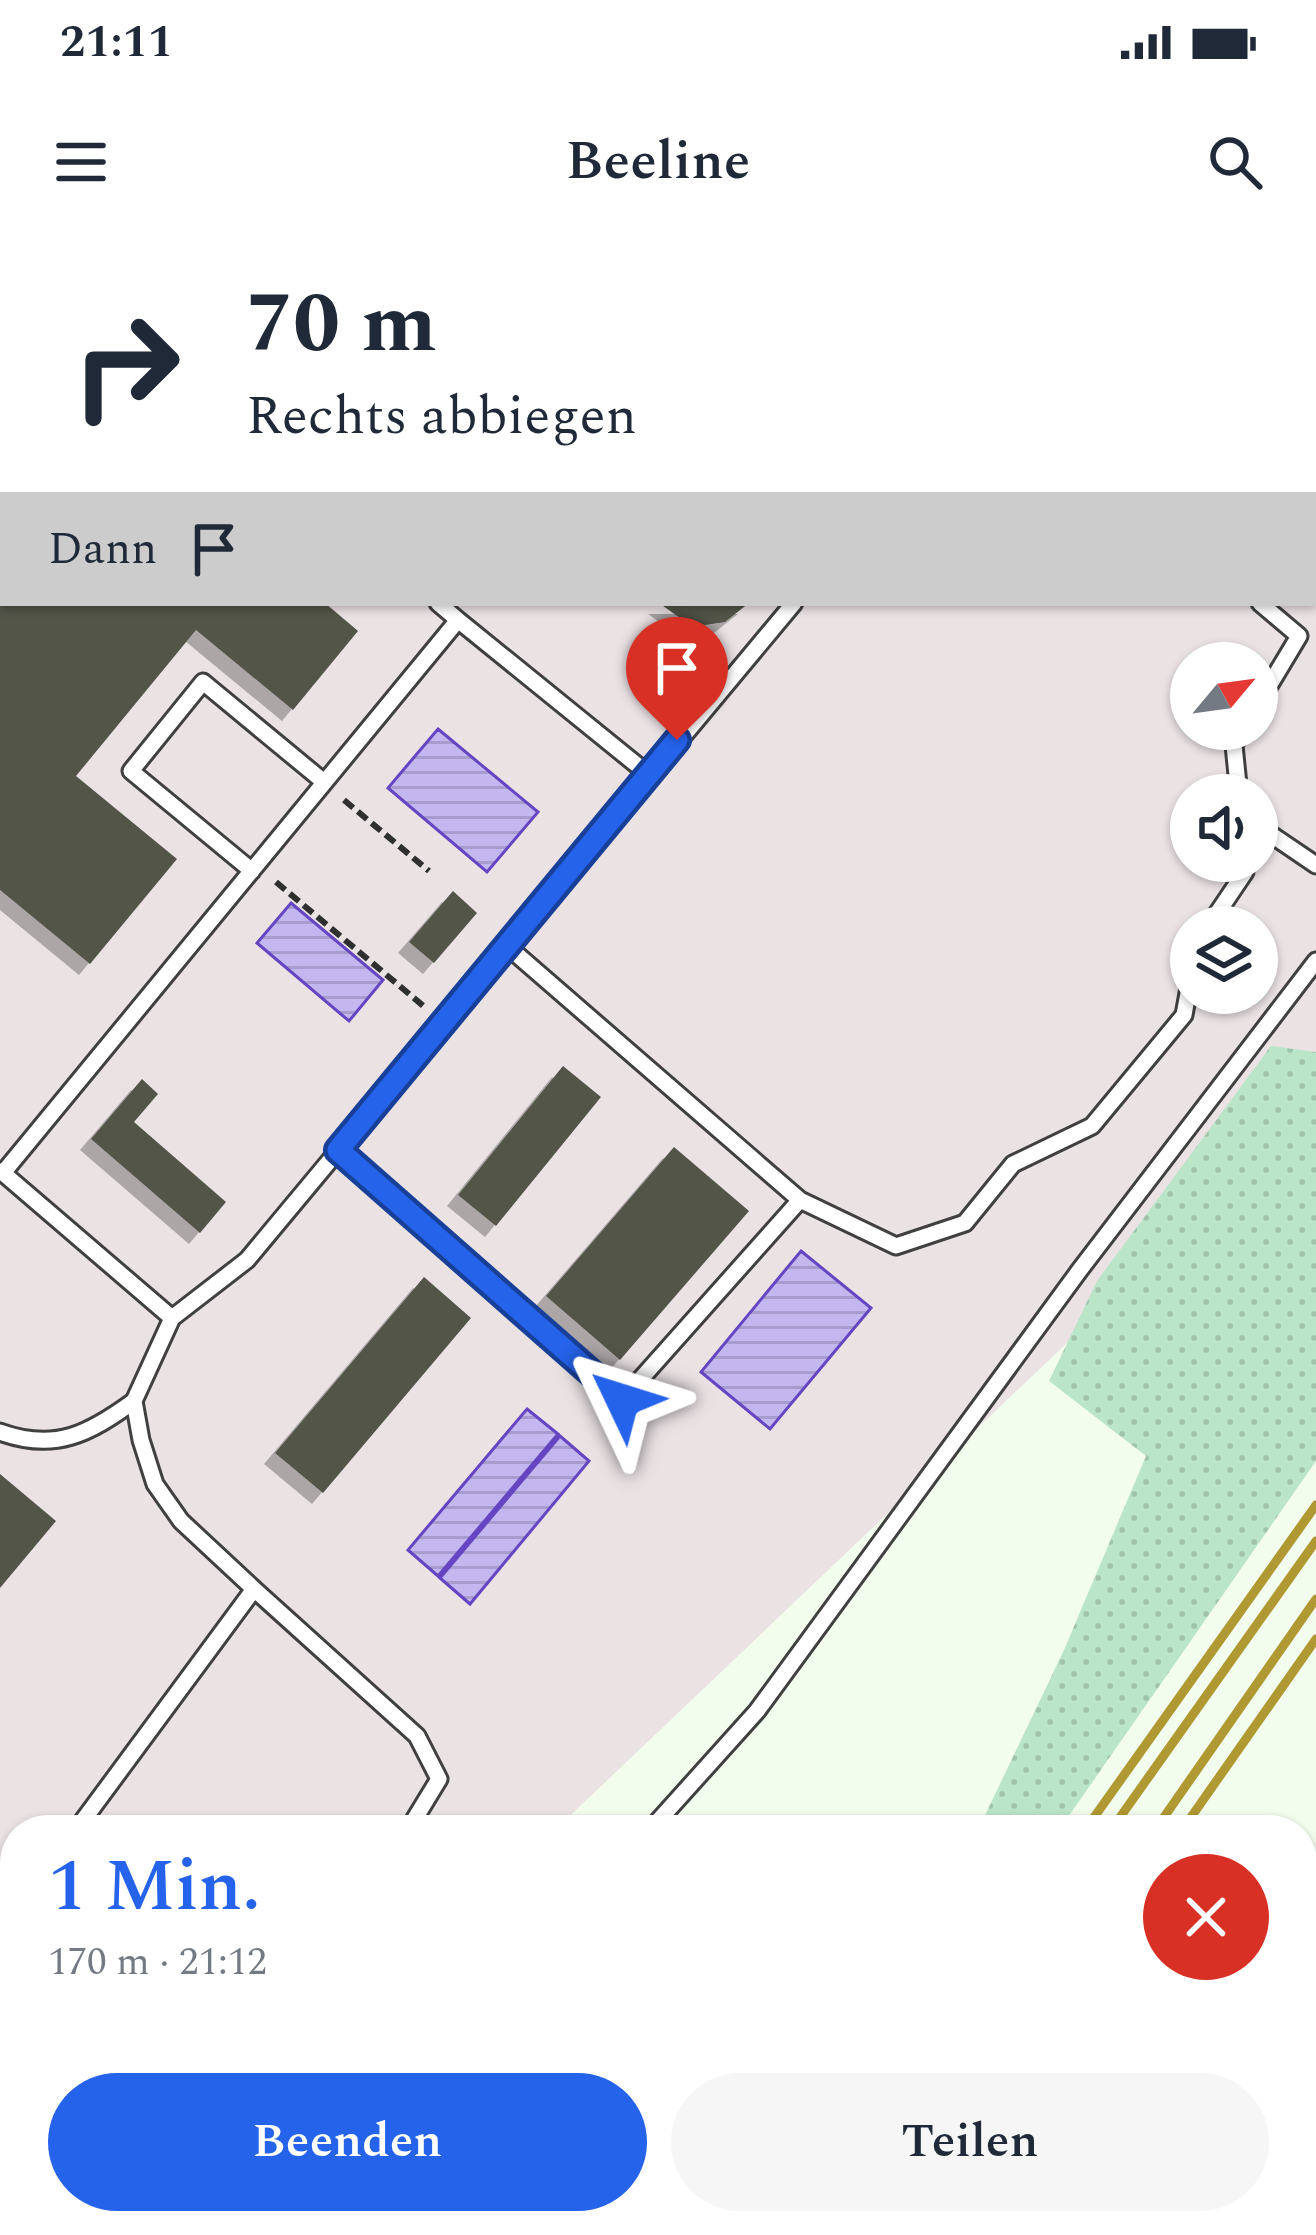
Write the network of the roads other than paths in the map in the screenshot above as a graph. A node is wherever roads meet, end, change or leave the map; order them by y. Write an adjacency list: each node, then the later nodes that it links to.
1 (442, 606): 4 (lane)
2 (791, 606): 8 (lane)
3 (1264, 606): 6 (lane)
4 (458, 620): 8 (lane); 9 (lane)
5 (1316, 621): 6 (lane)
6 (1299, 636): 7 (lane)
7 (1278, 671)
8 (648, 774): 13 (lane)
9 (323, 782): 12 (lane); 12 (lane)
10 (1278, 839): 11 (lane)
11 (1316, 865)
12 (254, 868): 17 (lane)
13 (507, 946): 16 (lane); 18 (lane)
14 (1316, 961): 25 (lane)
15 (1184, 1014): 18 (lane)
16 (338, 1150): 18 (lane); 19 (lane)
17 (1, 1172): 19 (lane)
18 (800, 1199)
19 (172, 1318): 20 (lane)
20 (134, 1401): 21 (lane); 22 (lane)
21 (0, 1432)
22 (254, 1588): 23 (lane); 24 (lane)
23 (87, 1815)
24 (417, 1815)
25 (664, 1815)

